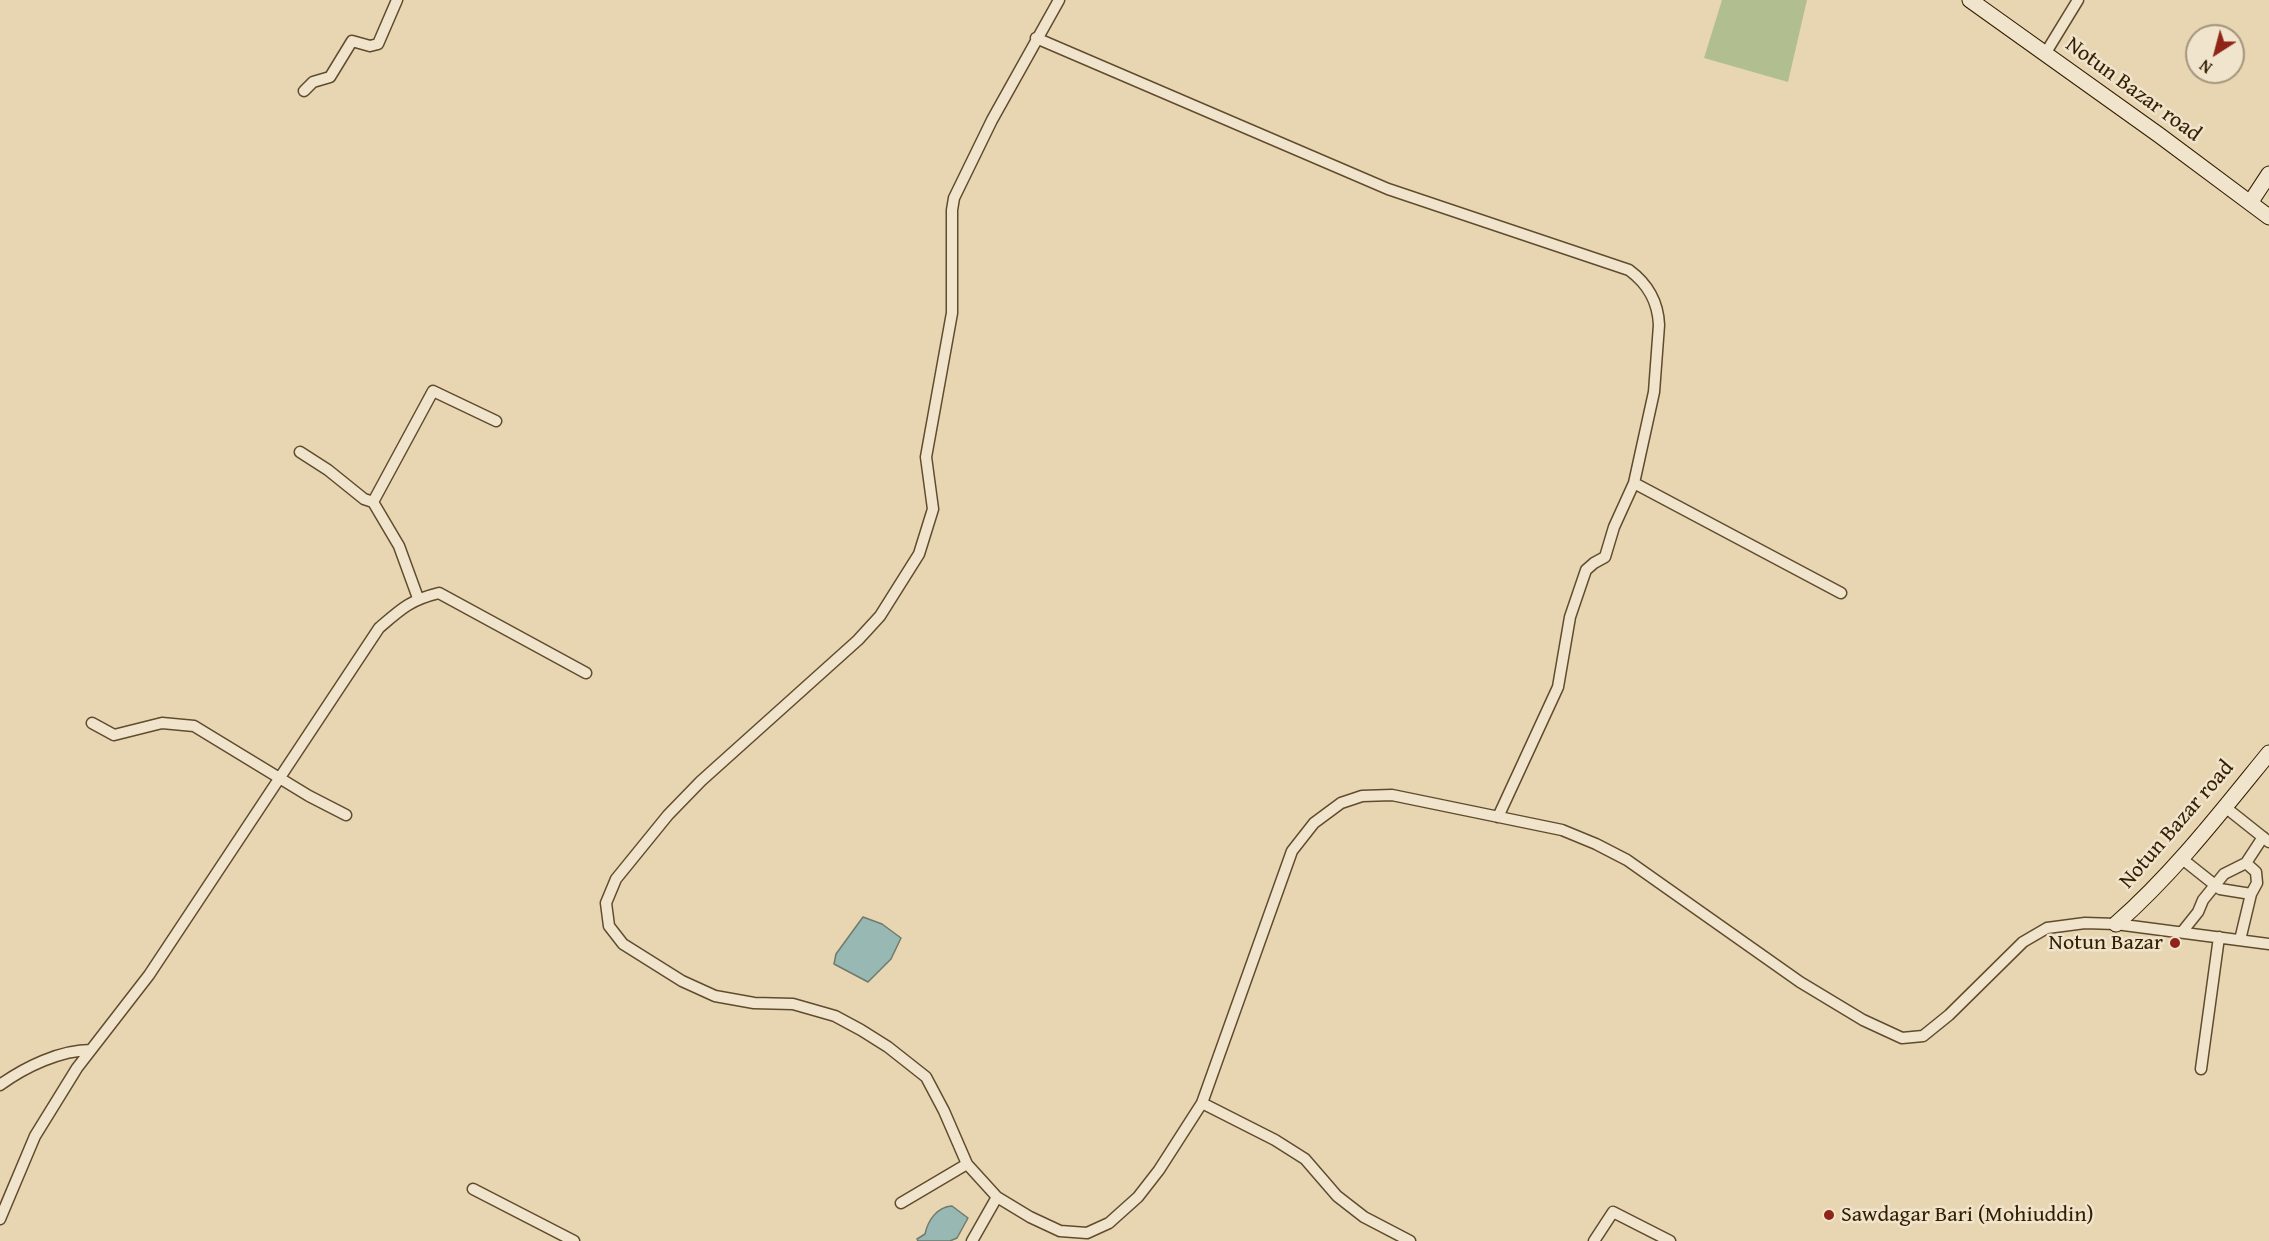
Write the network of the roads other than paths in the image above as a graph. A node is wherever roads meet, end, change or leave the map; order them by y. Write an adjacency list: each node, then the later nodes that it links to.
1 (397, 0): 7 (street)
2 (1059, 0): 5 (street)
3 (1970, 0): 6 (street, Notun Bazar road)
4 (2078, 0): 6 (street)
5 (1036, 38): 13 (street); 38 (street)
6 (2045, 54): 9 (street, Notun Bazar road)
7 (304, 91)
8 (2269, 174): 9 (street)
9 (2250, 203): 10 (street, Notun Bazar road)
10 (2269, 217)
11 (496, 421): 14 (street)
12 (300, 452): 14 (street)
13 (1634, 483): 15 (street); 23 (street)
14 (373, 502): 16 (street)
15 (1840, 593)
16 (418, 598): 17 (street); 20 (street)
17 (586, 673)
18 (92, 723): 20 (street)
19 (2269, 753): 21 (street, Notun Bazar road)
20 (279, 778): 22 (street); 34 (street)
21 (2225, 807): 24 (street); 25 (street, Notun Bazar road)
22 (346, 815)
23 (1498, 817): 29 (street); 37 (street)
24 (2266, 840): 26 (street)
25 (2181, 858): 27 (street); 29 (street, Notun Bazar road)
26 (2246, 863): 27 (street); 28 (street)
27 (2215, 886): 28 (street); 30 (street)
28 (2251, 894): 32 (street)
29 (2116, 924): 30 (street)
30 (2182, 932): 31 (street)
31 (2219, 937): 32 (street); 35 (street)
32 (2241, 940): 33 (street)
33 (2269, 944)
34 (91, 1050): 36 (street); 42 (street)
35 (2201, 1069)
36 (0, 1085)
37 (1202, 1103): 40 (street); 45 (street)
38 (967, 1164): 40 (street); 41 (street)
39 (473, 1189): 43 (street)
40 (997, 1197): 44 (street)
41 (900, 1203)
42 (0, 1219)
43 (574, 1241)
44 (972, 1241)
45 (1410, 1241)
46 (1594, 1241): 47 (street)
47 (1670, 1241)

